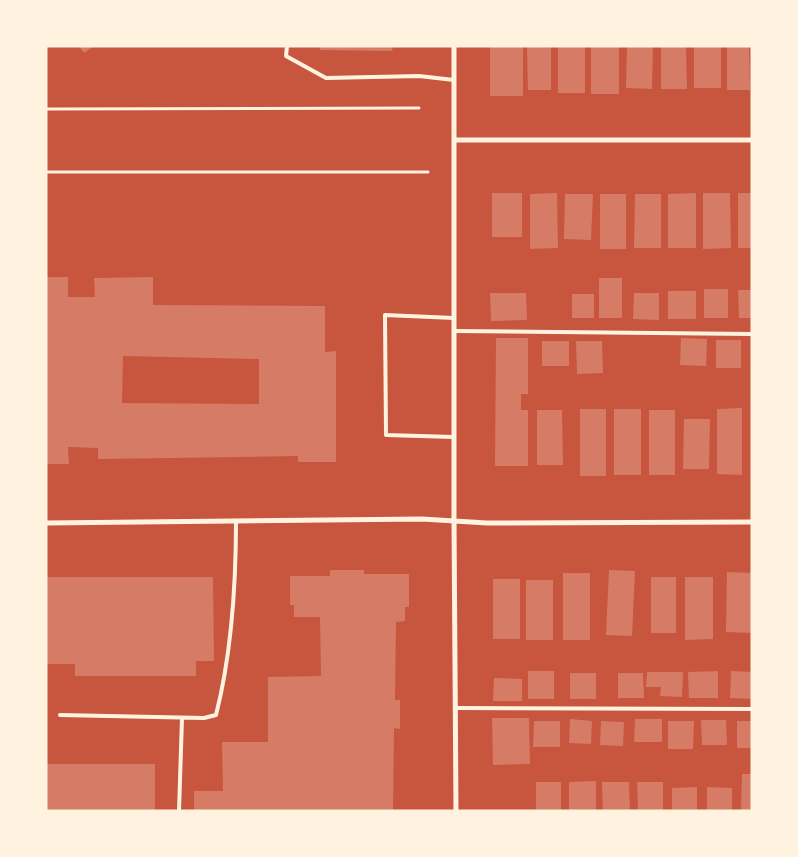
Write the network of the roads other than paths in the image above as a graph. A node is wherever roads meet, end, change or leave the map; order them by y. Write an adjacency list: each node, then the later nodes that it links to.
1 (287, 46): 3 (lane)
2 (454, 46): 3 (street)
3 (454, 80): 4 (street)
4 (454, 140): 5 (street); 6 (street)
5 (752, 140)
6 (454, 318): 7 (street); 9 (lane)
7 (454, 331): 8 (lane); 9 (street)
8 (752, 334)
9 (454, 437): 10 (street)
10 (454, 520): 11 (street); 12 (street); 14 (street)
11 (236, 521): 13 (street); 17 (lane)
12 (752, 522)
13 (46, 523)
14 (456, 708): 15 (lane); 19 (street)
15 (752, 709)
16 (60, 715): 17 (lane)
17 (182, 718): 18 (lane)
18 (179, 811)
19 (456, 811)

